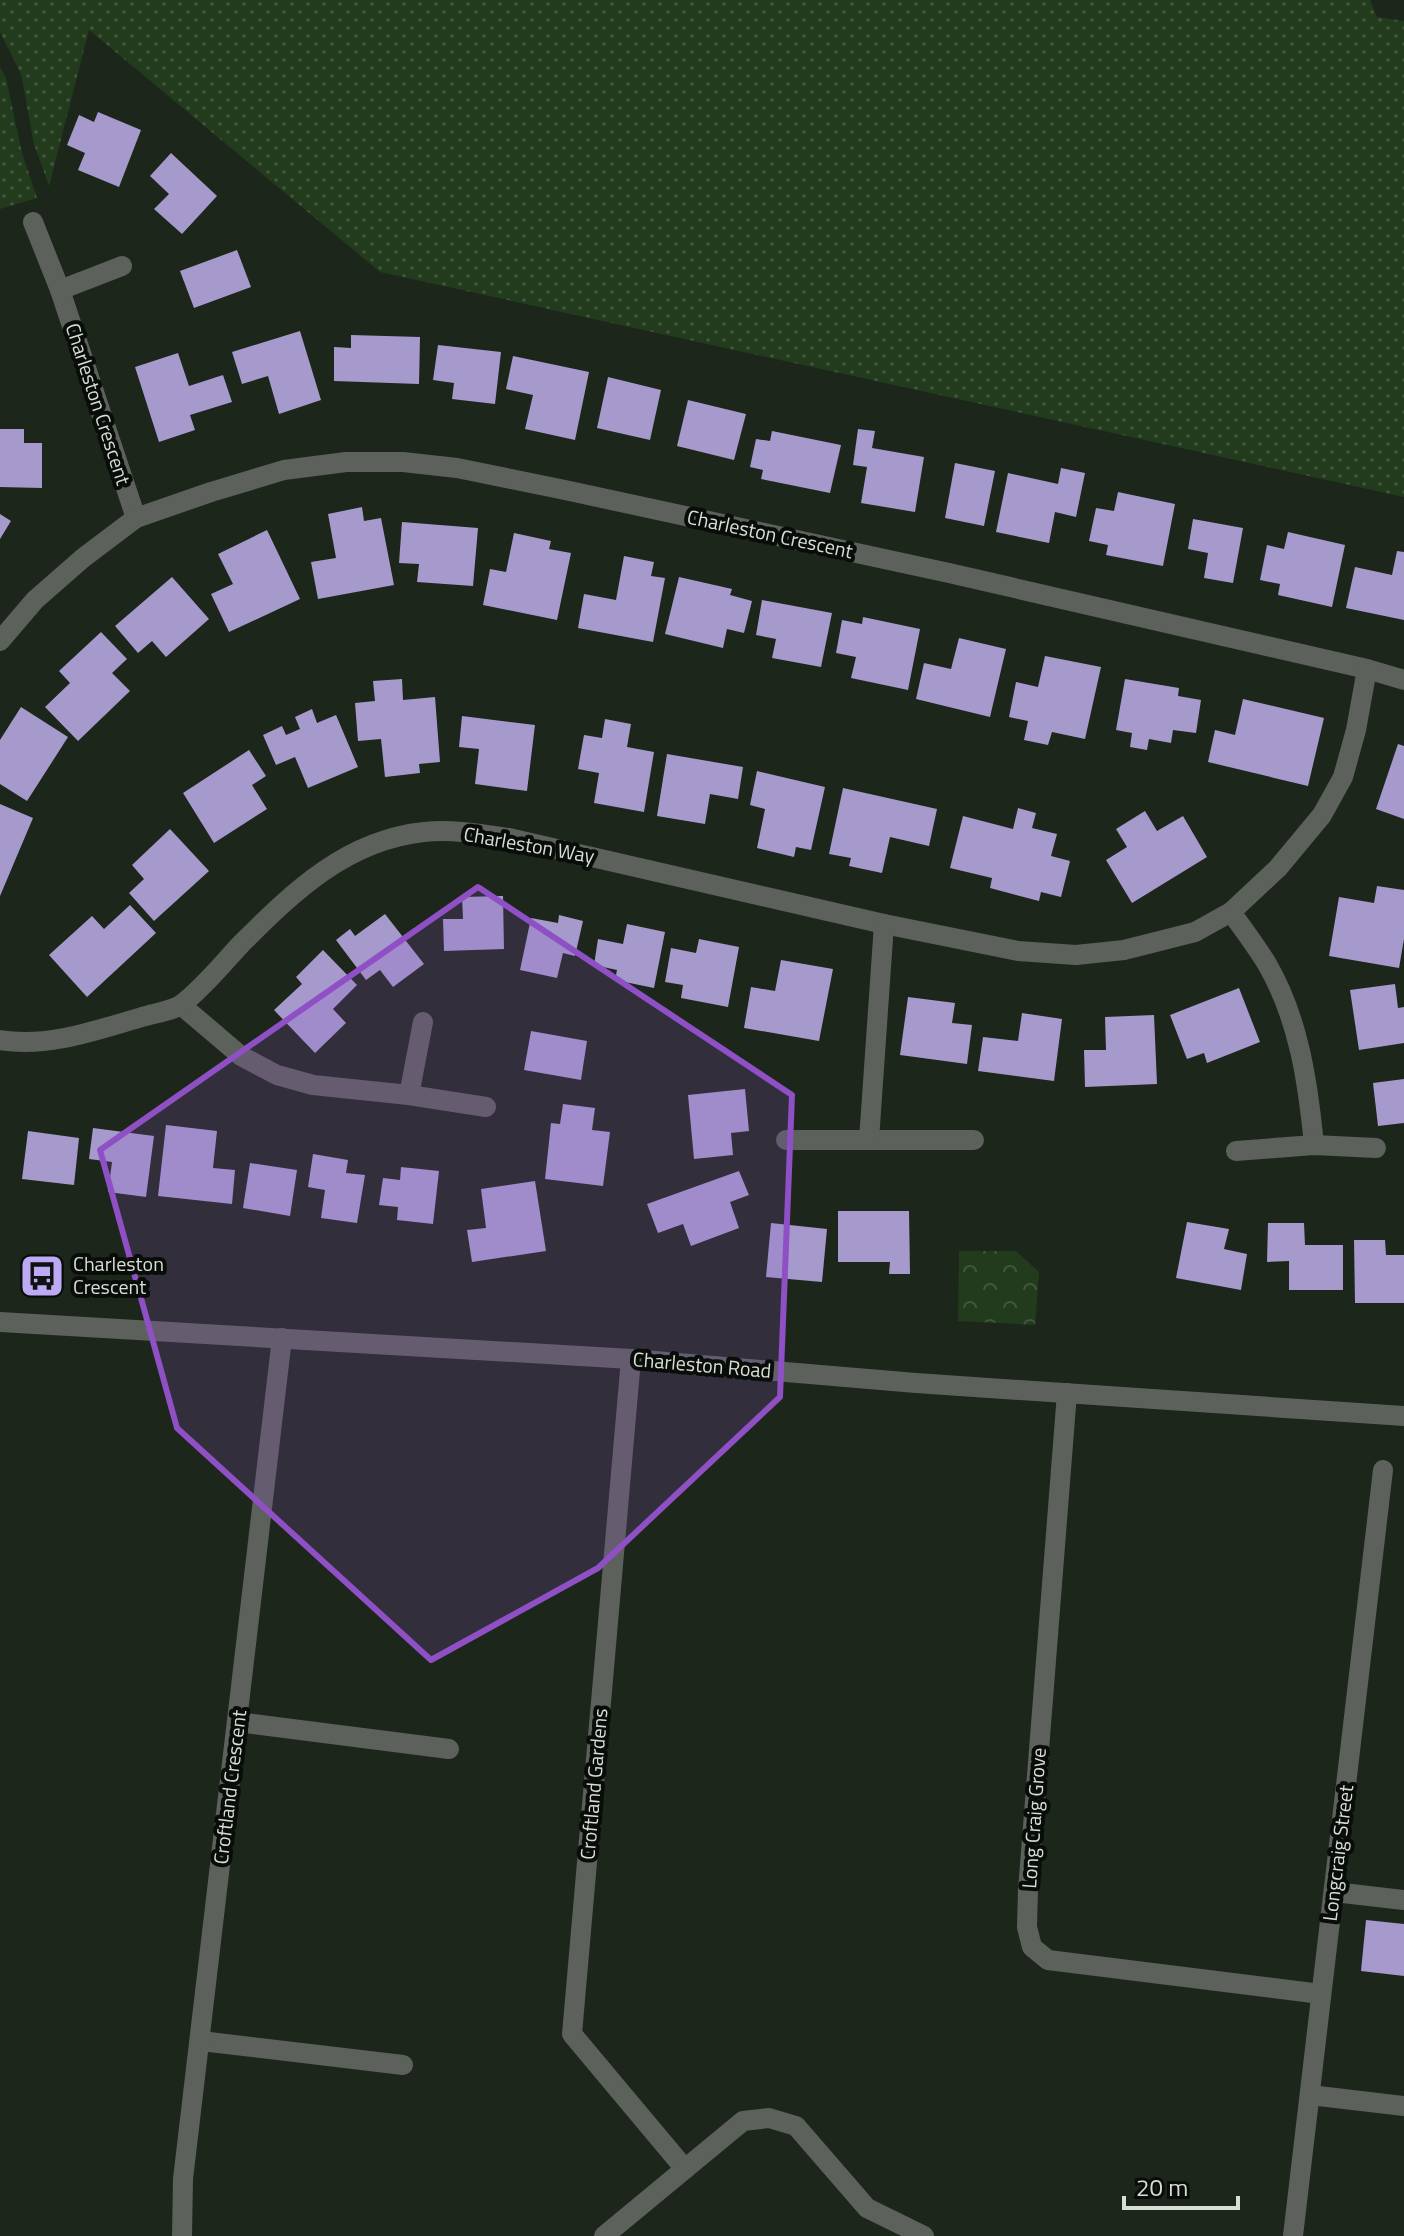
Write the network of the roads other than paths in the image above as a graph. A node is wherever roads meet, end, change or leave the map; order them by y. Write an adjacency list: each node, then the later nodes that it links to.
1 (33, 222): 3 (street, Charleston Crescent)
2 (122, 266): 3 (street)
3 (60, 290): 4 (street, Charleston Crescent)
4 (136, 518): 5 (street, Charleston Crescent); 6 (street, Charleston Crescent)
5 (0, 641)
6 (1367, 669): 7 (street, Charleston Crescent); 8 (street, Charleston Way)
7 (1404, 680)
8 (1231, 912): 9 (street, Charleston Way); 18 (street)
9 (884, 924): 10 (street, Charleston Way); 16 (street)
10 (181, 1005): 12 (street, Charleston Way); 13 (street)
11 (423, 1022): 13 (street)
12 (0, 1040)
13 (409, 1095): 14 (street)
14 (486, 1107)
15 (786, 1140): 16 (street)
16 (869, 1140): 17 (street)
17 (974, 1140)
18 (1314, 1145): 19 (street); 20 (street)
19 (1376, 1148)
20 (1236, 1151)
21 (0, 1322): 22 (street, Charleston Road)
22 (282, 1338): 23 (street, Charleston Road); 27 (street, Croftland Crescent)
23 (631, 1359): 24 (street, Charleston Road); 36 (street, Croftland Gardens)
24 (1067, 1393): 25 (street, Charleston Road); 31 (street, Long Craig Grove)
25 (1404, 1416)
26 (1383, 1470): 29 (street, Longcraig Street)
27 (238, 1722): 28 (street); 32 (street, Croftland Crescent)
28 (449, 1749)
29 (1334, 1892): 30 (street); 31 (street, Longcraig Street)
30 (1404, 1900)
31 (1321, 1994): 34 (street, Longcraig Street)
32 (201, 2041): 33 (street); 37 (street, Croftland Crescent)
33 (403, 2065)
34 (1310, 2095): 35 (street); 40 (street, Longcraig Street)
35 (1404, 2106)
36 (685, 2169): 38 (street); 39 (street)
37 (182, 2236)
38 (604, 2236)
39 (924, 2236)
40 (1293, 2236)

